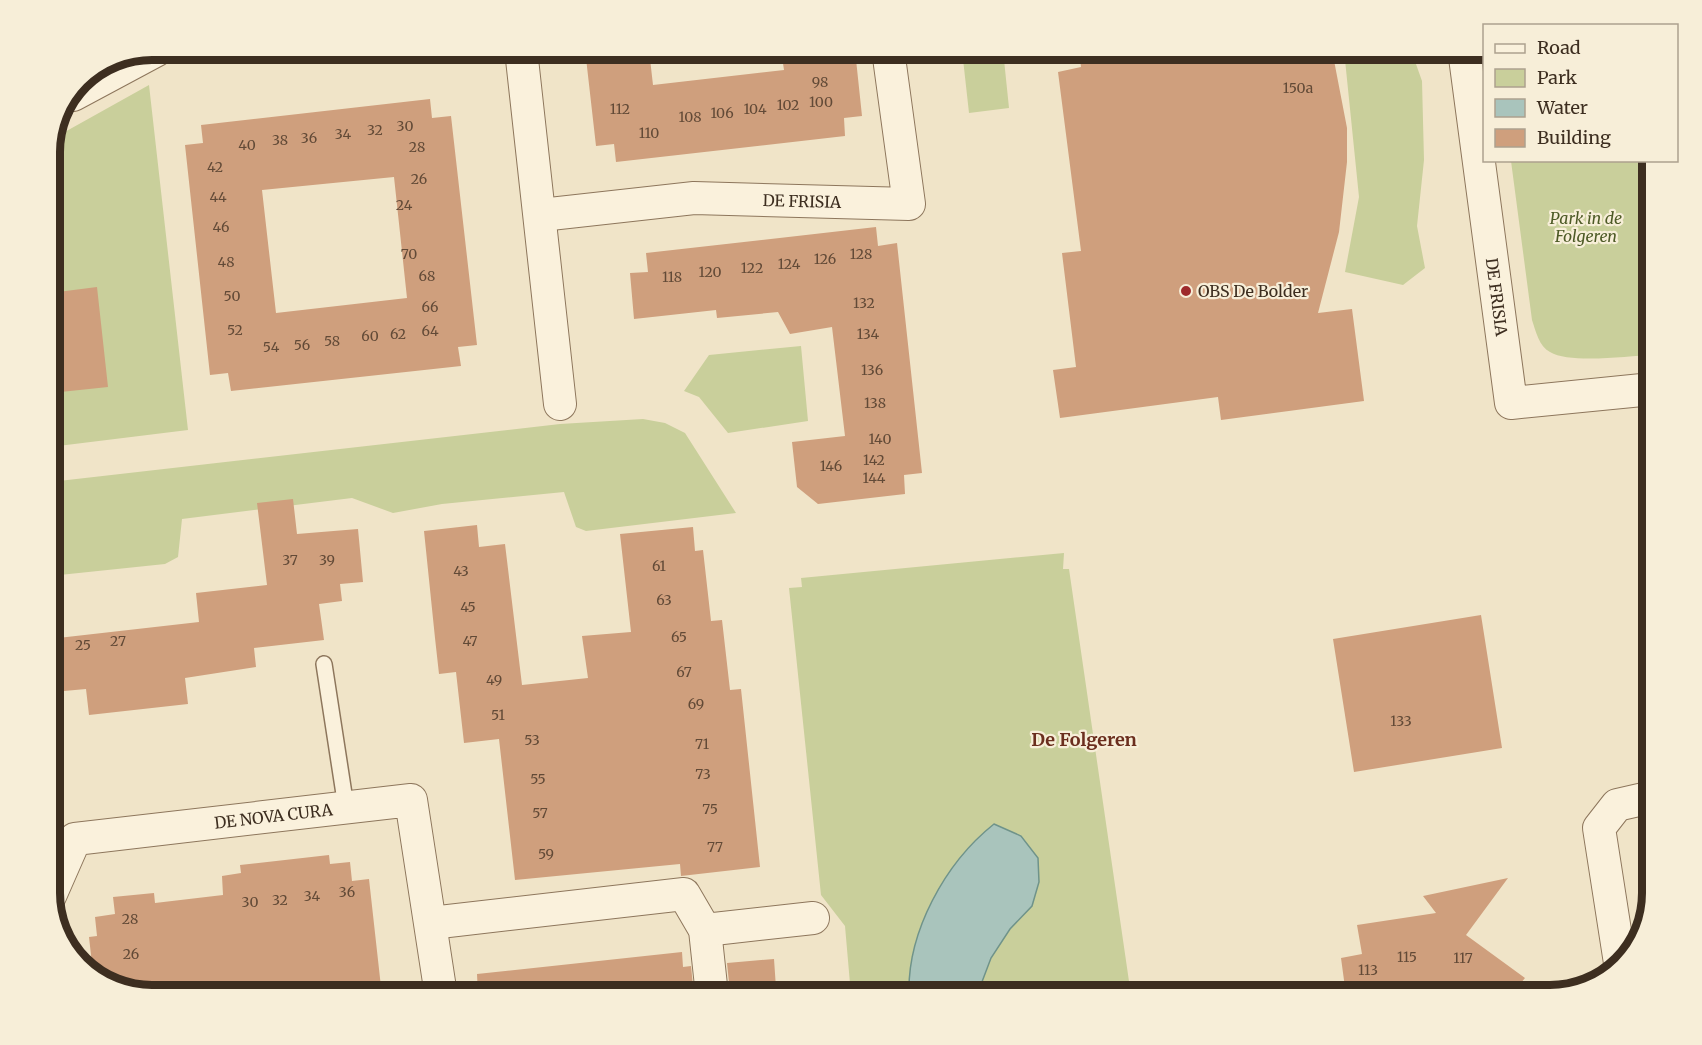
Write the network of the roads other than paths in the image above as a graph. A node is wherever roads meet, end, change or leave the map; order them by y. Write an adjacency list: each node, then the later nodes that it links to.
1 (522, 60): 6 (street)
2 (889, 60): 6 (street, DE FRISIA)
3 (1465, 60): 7 (street, DE FRISIA)
4 (134, 62): 5 (street)
5 (88, 87)
6 (541, 215): 8 (street)
7 (1642, 390)
8 (560, 404)
9 (324, 664): 11 (lane)
10 (1642, 799): 16 (street)
11 (346, 807): 12 (street, DE NOVA CURA); 14 (street, DE NOVA CURA)
12 (60, 873)
13 (813, 918): 15 (street)
14 (431, 923): 15 (street); 17 (street, DE NOVA CURA)
15 (705, 930): 18 (street)
16 (1619, 954)
17 (439, 985)
18 (711, 985)

